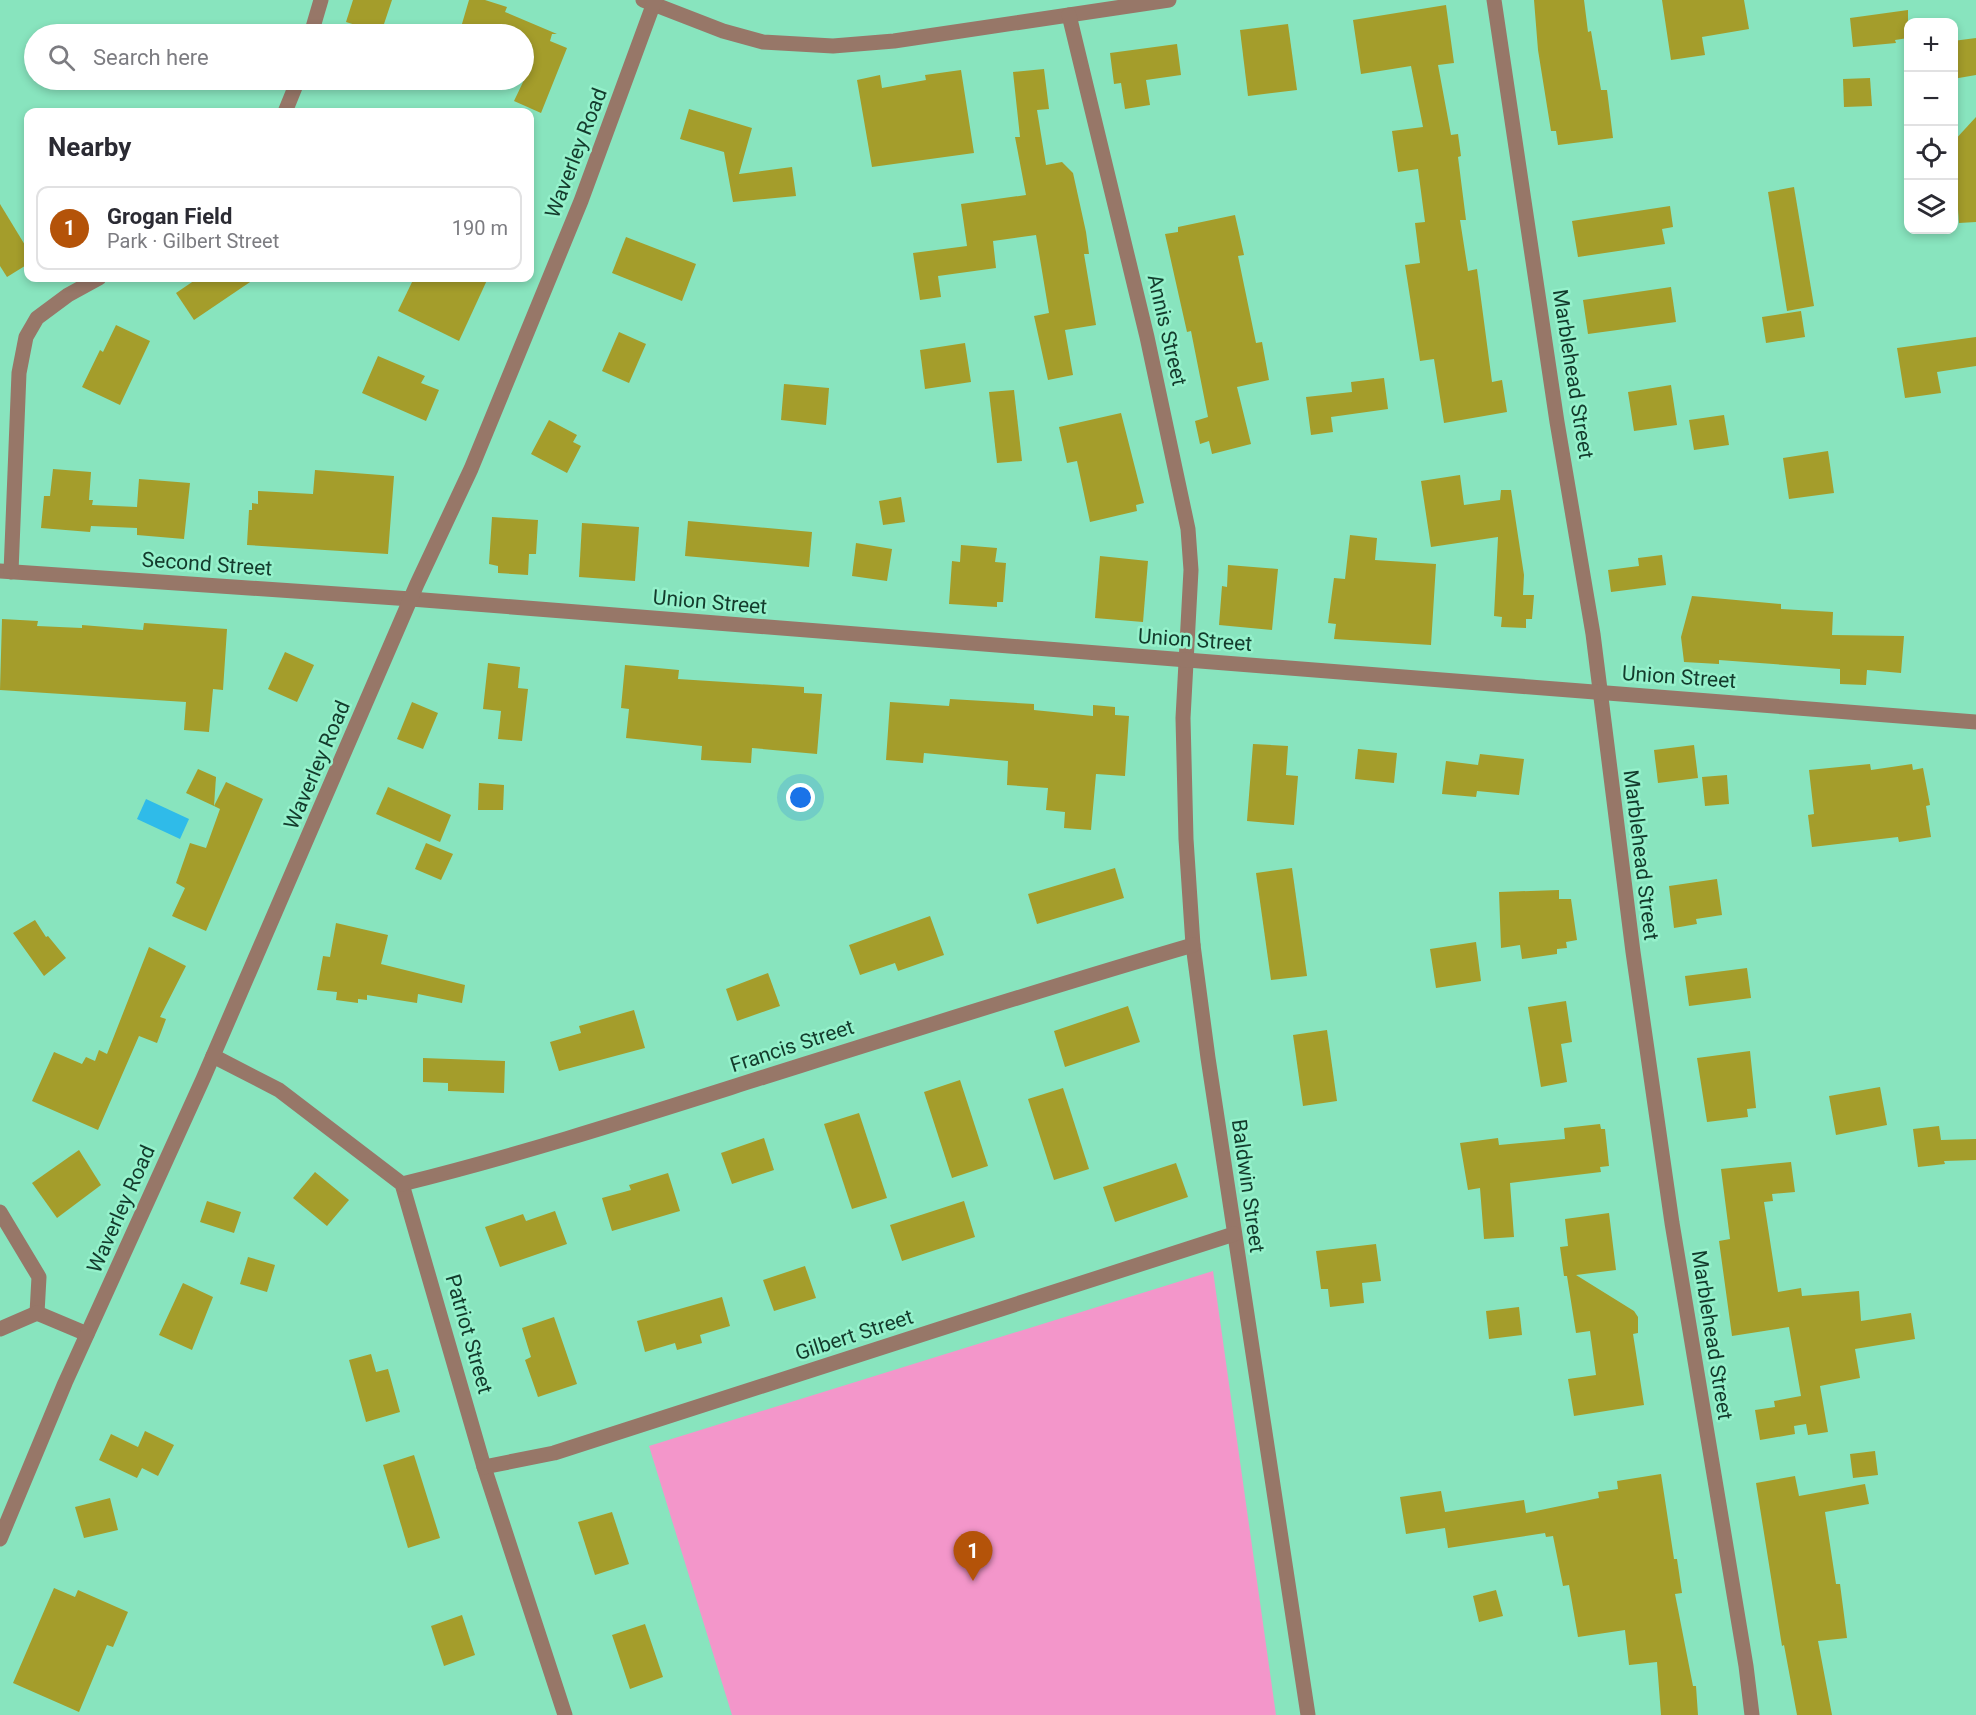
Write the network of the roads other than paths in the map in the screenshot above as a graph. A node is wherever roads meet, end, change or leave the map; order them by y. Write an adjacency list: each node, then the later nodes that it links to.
1 (321, 0): 6 (street)
2 (1170, 0): 5 (street)
3 (1494, 0): 13 (street, Marblehead Street)
4 (651, 1): 5 (street); 11 (street, Waverley Road)
5 (1069, 15): 12 (street, Annis Street)
6 (314, 24)
7 (294, 90): 8 (street)
8 (287, 108)
9 (92, 282): 10 (street)
10 (5, 571): 11 (street, Second Street)
11 (411, 599): 12 (street, Union Street); 16 (street, Waverley Road)
12 (1184, 660): 13 (street, Union Street); 15 (street, Baldwin Street)
13 (1599, 692): 14 (street, Union Street); 27 (street, Marblehead Street)
14 (1976, 722)
15 (1193, 945): 17 (street, Francis Street); 19 (street, Baldwin Street)
16 (213, 1056): 17 (street); 22 (street, Waverley Road)
17 (402, 1184): 23 (street, Patriot Street)
18 (0, 1212): 20 (street)
19 (1234, 1234): 23 (street, Gilbert Street); 26 (street, Baldwin Street)
20 (37, 1313): 21 (street); 22 (street)
21 (0, 1329)
22 (87, 1334): 24 (street, Waverley Road)
23 (484, 1467): 25 (street, Patriot Street)
24 (0, 1539)
25 (565, 1715)
26 (1308, 1715)
27 (1752, 1715)

